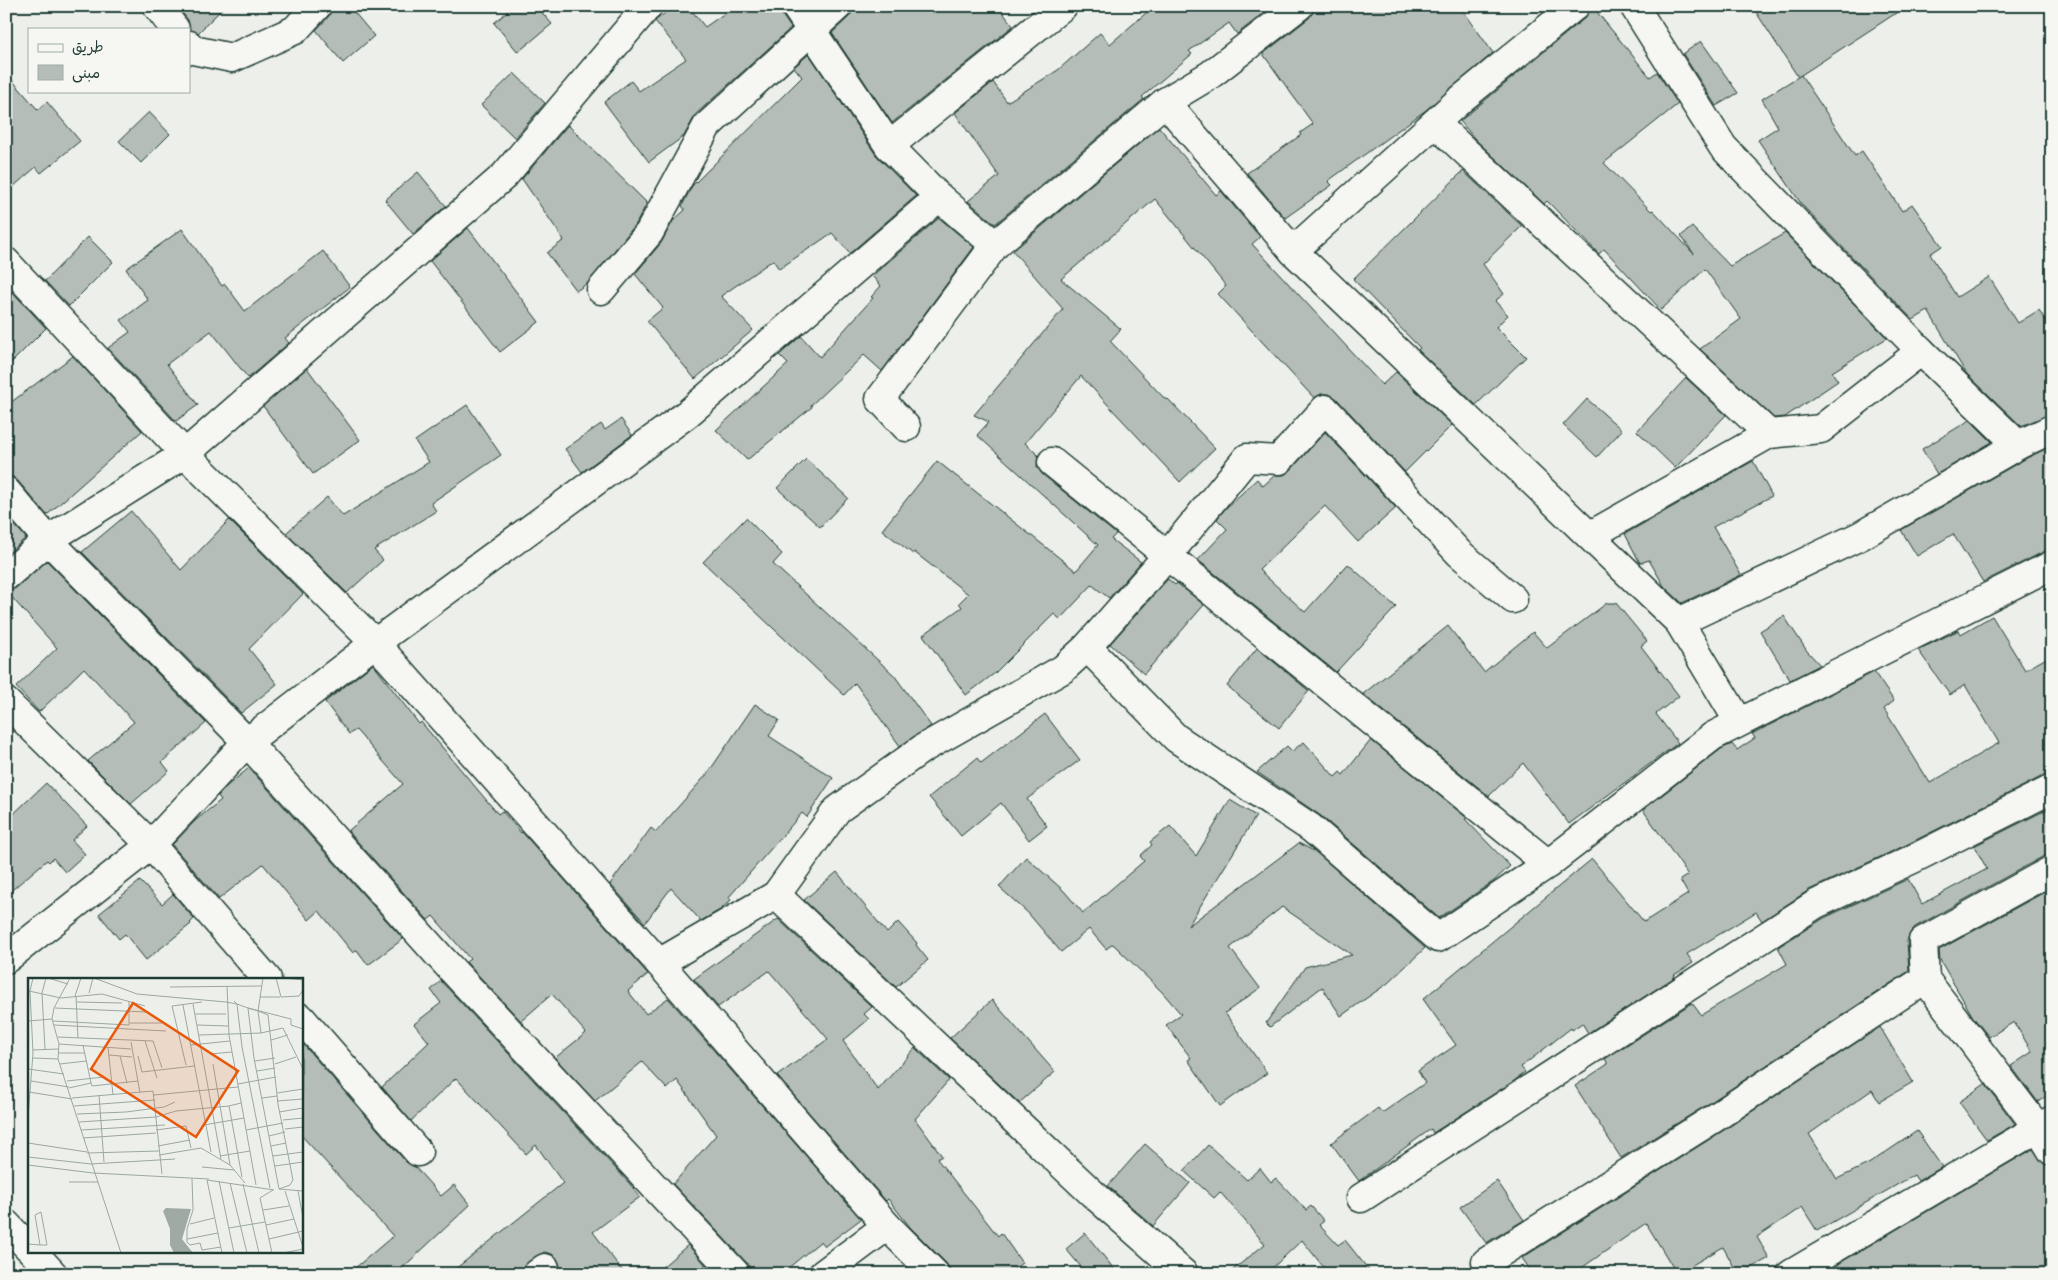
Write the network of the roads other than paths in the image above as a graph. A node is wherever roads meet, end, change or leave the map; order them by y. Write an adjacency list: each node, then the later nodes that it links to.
1 (157, 6): 10 (street)
2 (317, 6): 12 (street)
3 (648, 6): 26 (street)
4 (795, 6): 11 (street)
5 (838, 6): 11 (street)
6 (1063, 6): 15 (street)
7 (1299, 6): 13 (street)
8 (1576, 6): 14 (street)
9 (1634, 6): 21 (street)
10 (174, 28)
11 (811, 29): 15 (street); 20 (street)
12 (190, 46)
13 (1165, 102): 17 (street); 18 (street)
14 (1435, 124): 18 (street); 24 (street)
15 (889, 146): 16 (street)
16 (939, 198): 17 (street); 36 (street)
17 (995, 245): 22 (street)
18 (1293, 251): 29 (street)
19 (6, 262): 26 (street)
20 (601, 290)
21 (1921, 351): 24 (street); 25 (street)
22 (906, 427)
23 (2052, 429): 25 (street)
24 (1769, 434): 29 (street)
25 (2018, 445): 35 (street)
26 (185, 454): 30 (street); 36 (street)
27 (1052, 462): 31 (street)
28 (6, 491): 30 (street)
29 (1591, 535): 35 (street)
30 (48, 540): 33 (street); 40 (street)
31 (1167, 556): 34 (street); 37 (street); 43 (street)
32 (2052, 565): 39 (street)
33 (6, 576)
34 (1513, 599)
35 (1679, 622): 39 (street)
36 (375, 644): 40 (street); 47 (street)
37 (1087, 647): 43 (street); 45 (street)
38 (6, 702): 42 (street)
39 (1739, 722): 43 (street)
40 (247, 742): 42 (street); 61 (street)
41 (2052, 789): 54 (street)
42 (151, 845): 46 (street); 48 (street)
43 (1548, 864)
44 (2052, 870): 49 (street)
45 (776, 895): 47 (street); 64 (street)
46 (6, 959)
47 (659, 963): 56 (street)
48 (266, 978)
49 (1925, 979): 51 (street); 59 (street)
50 (302, 1019): 53 (street)
51 (2045, 1124): 52 (street); 65 (street)
52 (2052, 1151)
53 (418, 1152)
54 (1361, 1198)
55 (6, 1224): 57 (street)
56 (887, 1226): 62 (street); 63 (street)
57 (28, 1247)
58 (33, 1252): 60 (street)
59 (1486, 1262)
60 (53, 1274)
61 (736, 1274)
62 (823, 1274)
63 (935, 1274)
64 (1184, 1274)
65 (1791, 1274)

